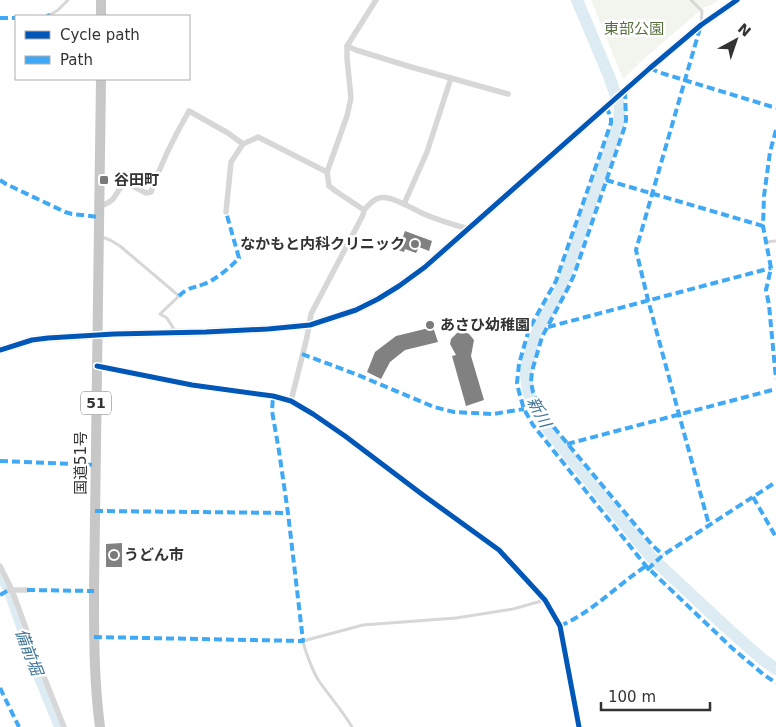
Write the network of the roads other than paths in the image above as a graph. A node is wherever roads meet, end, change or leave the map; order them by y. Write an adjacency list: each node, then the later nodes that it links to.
1 (68, 0): 6 (lane)
2 (101, 0): 7 (highway)
3 (376, 0): 9 (street)
4 (691, 0): 8 (lane)
5 (738, 0): 8 (street)
6 (50, 15)
7 (101, 15)
8 (701, 25): 19 (street)
9 (347, 46): 10 (street); 14 (street)
10 (451, 78): 12 (street); 15 (street)
11 (101, 80): 16 (highway, 国道51号 / 51)
12 (508, 94)
13 (243, 144): 14 (street); 16 (street); 18 (street)
14 (327, 172): 17 (street)
15 (404, 204): 17 (street); 19 (street)
16 (99, 207): 20 (highway, 国道51号 / 51)
17 (364, 210): 23 (street)
18 (226, 212)
19 (469, 229): 23 (street)
20 (99, 236): 24 (lane); 25 (highway, 国道51号 / 51)
21 (776, 241): 22 (lane)
22 (765, 242)
23 (310, 324): 24 (street); 28 (street)
24 (176, 332): 25 (street)
25 (97, 335): 26 (street); 27 (highway, 国道51号 / 51)
26 (0, 350)
27 (97, 366): 28 (street); 34 (highway, 国道51号 / 51)
28 (291, 401): 32 (street)
29 (0, 566): 30 (street)
30 (11, 590): 31 (street); 33 (street)
31 (27, 590)
32 (544, 600): 35 (lane); 36 (street)
33 (64, 727)
34 (100, 727)
35 (352, 727)
36 (579, 727)

